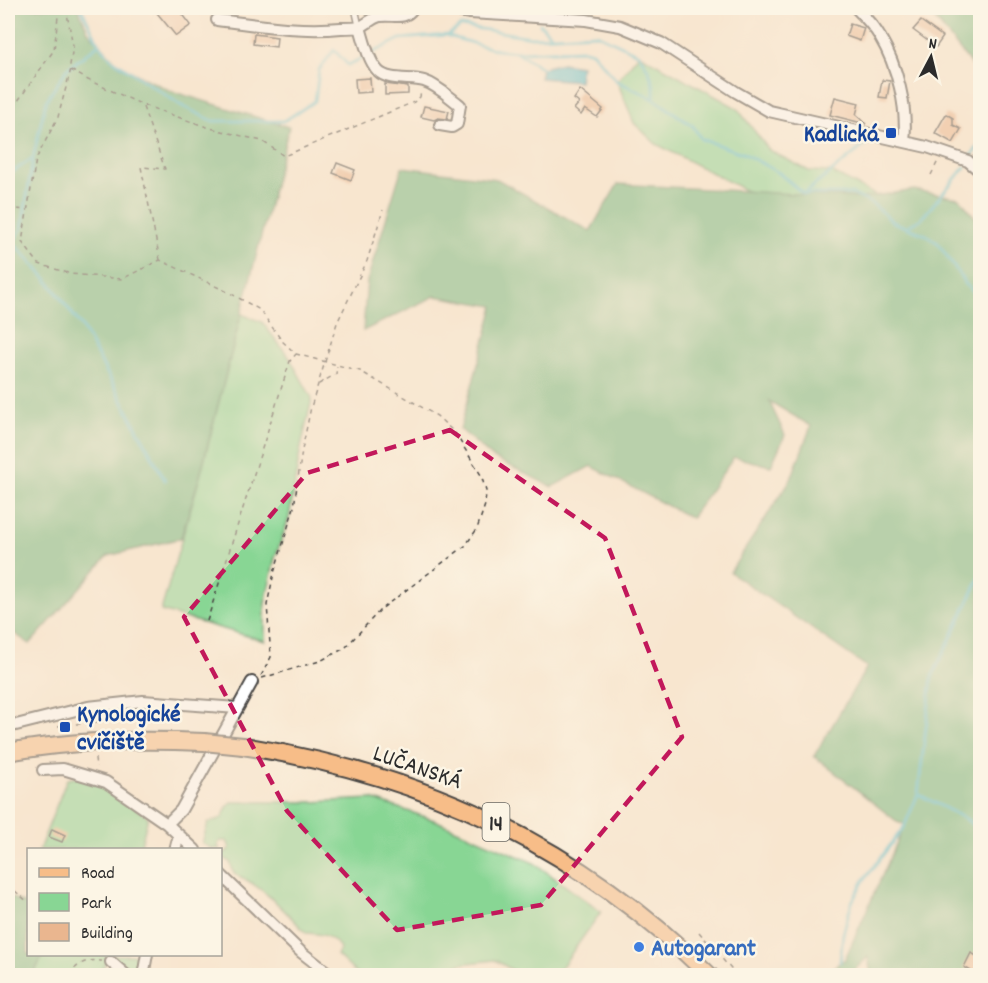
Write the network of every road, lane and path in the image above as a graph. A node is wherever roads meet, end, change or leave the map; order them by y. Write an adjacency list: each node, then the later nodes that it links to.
1 (59, 8): 14 (path)
2 (66, 8): 11 (path)
3 (355, 8): 10 (lane)
4 (413, 8): 10 (street)
5 (442, 8): 8 (street)
6 (551, 8): 8 (street)
7 (856, 8): 16 (street)
8 (546, 18): 16 (street)
9 (217, 20): 10 (street)
10 (360, 27): 12 (street)
11 (71, 69): 13 (path); 21 (path)
12 (425, 81): 13 (path); 15 (street)
13 (143, 105): 23 (path)
14 (8, 115)
15 (440, 124)
16 (904, 141): 17 (street)
17 (940, 151): 18 (street); 19 (path)
18 (981, 171)
19 (931, 175)
20 (8, 208): 21 (path)
21 (27, 210): 23 (path)
22 (383, 210): 25 (path)
23 (160, 260): 24 (path)
24 (296, 354): 25 (path); 28 (path)
25 (325, 363): 26 (path); 27 (path)
26 (336, 365): 27 (path); 27 (path)
27 (318, 385)
28 (207, 621)
29 (252, 682): 30 (street)
30 (237, 708): 33 (street); 36 (street)
31 (160, 711): 32 (path)
32 (65, 725)
33 (8, 727)
34 (8, 752): 50 (main road, LUČANSKÁ / 14, bridge)
35 (43, 770): 36 (street)
36 (167, 824): 37 (street)
37 (179, 835): 38 (street); 39 (street)
38 (175, 848)
39 (194, 848)
40 (222, 876): 49 (street)
41 (8, 885): 42 (path)
42 (27, 901)
43 (699, 932): 51 (path)
44 (147, 956): 48 (street)
45 (111, 962): 46 (path); 47 (street)
46 (69, 975)
47 (127, 975)
48 (143, 975)
49 (332, 975)
50 (710, 975)
51 (736, 975)

